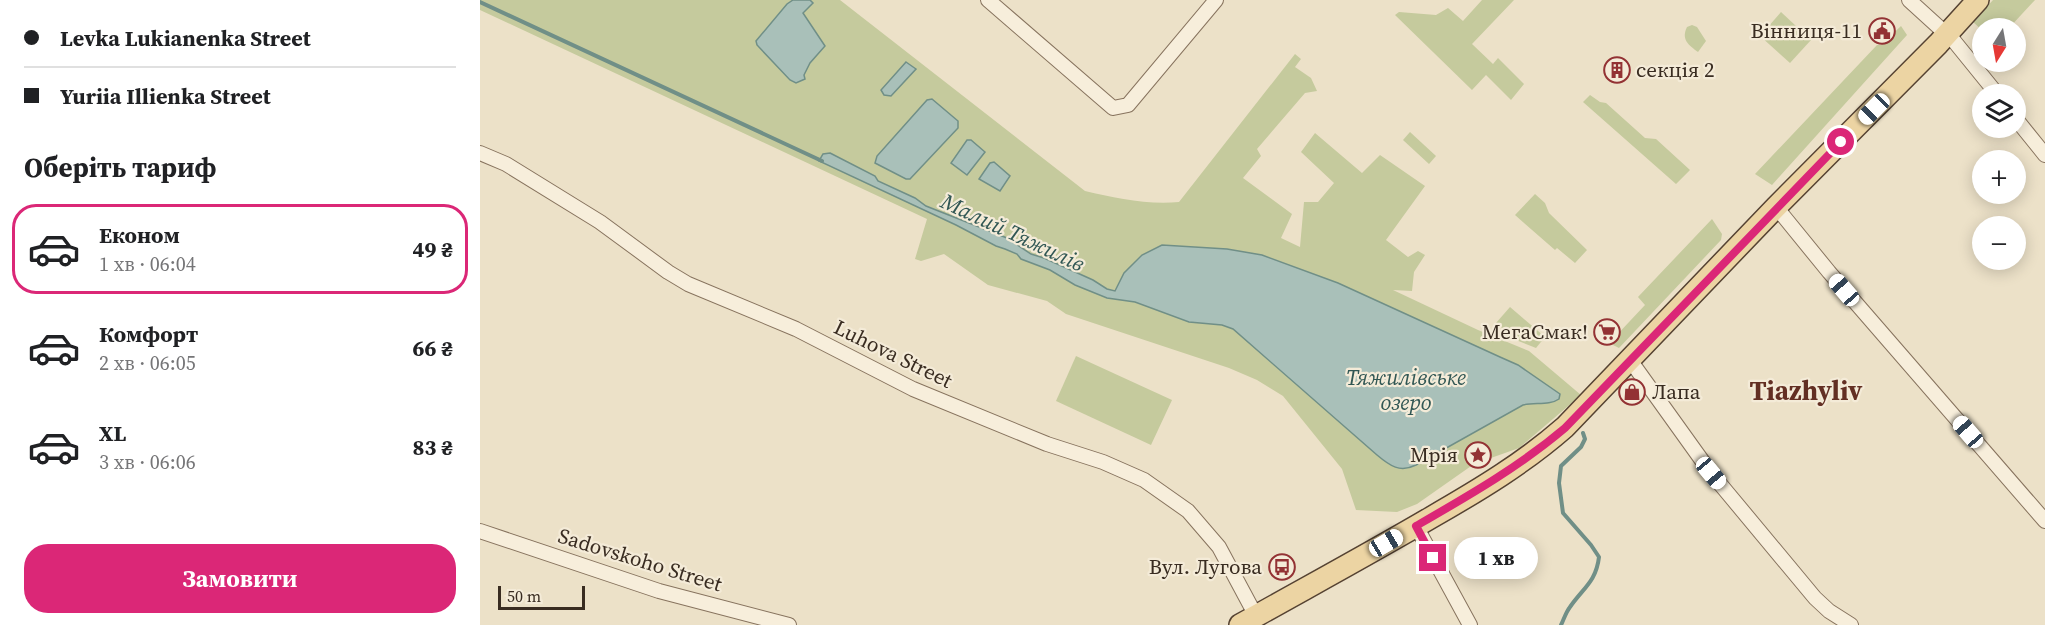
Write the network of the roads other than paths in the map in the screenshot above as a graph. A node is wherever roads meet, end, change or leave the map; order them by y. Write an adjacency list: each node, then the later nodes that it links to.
1 (988, 0): 2 (street)
2 (1216, 0)
3 (1909, 0): 5 (street)
4 (1978, 0): 5 (main road)
5 (1947, 34): 6 (street); 10 (main road)
6 (1989, 84)
7 (2026, 131): 9 (street)
8 (480, 153): 15 (street, Luhova Street)
9 (2045, 155)
10 (1776, 207): 11 (main road); 12 (street)
11 (1630, 360): 13 (main road); 18 (street)
12 (2045, 520)
13 (1416, 526): 15 (main road); 17 (street)
14 (480, 531): 16 (street, Sadovskoho Street)
15 (1248, 620)
16 (789, 625)
17 (1470, 625)
18 (1851, 625)

